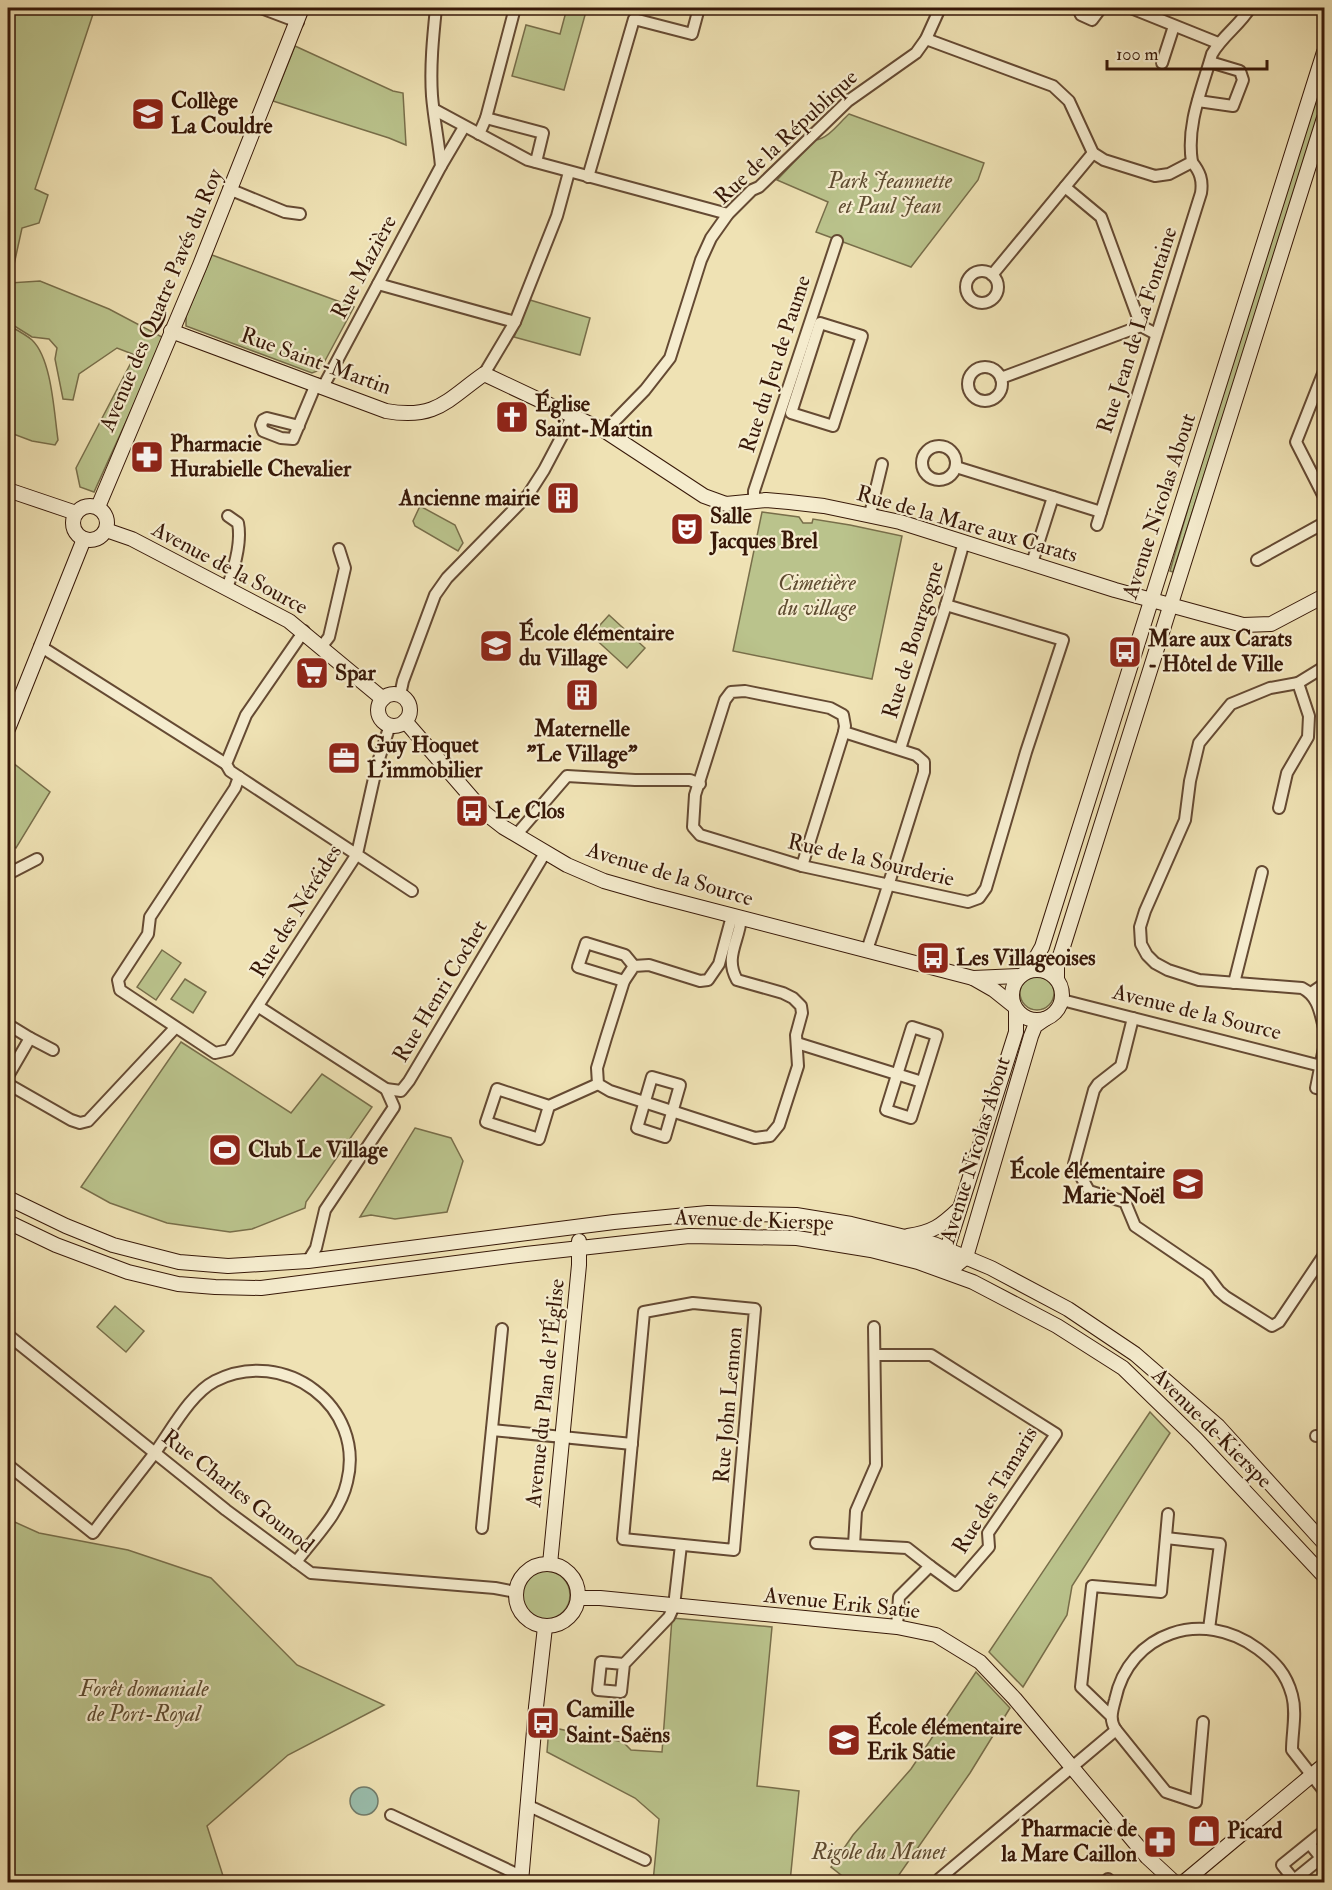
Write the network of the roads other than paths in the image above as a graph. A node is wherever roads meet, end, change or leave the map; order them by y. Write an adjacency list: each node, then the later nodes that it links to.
1 (261, 8): 11 (street)
2 (302, 8): 11 (main road, Avenue des Quatre Pavés du Roy)
3 (436, 8): 19 (street)
4 (515, 8): 20 (street)
5 (699, 8): 29 (street)
6 (940, 8): 13 (street, Rue de la République)
7 (1078, 8): 8 (street)
8 (1101, 8)
9 (1131, 8): 12 (street)
10 (1250, 8): 14 (street)
11 (298, 22): 31 (main road, Avenue des Quatre Pavés du Roy)
12 (1174, 26): 14 (street); 17 (street)
13 (926, 39): 24 (street); 33 (street, Rue de la République)
14 (1218, 43): 16 (street, Rue Jean de La Fontaine)
15 (1324, 52): 70 (main road, Avenue Nicolas About)
16 (1210, 62): 18 (street, Rue Jean de La Fontaine); 18 (street)
17 (1162, 63)
18 (1198, 101): 26 (street, Rue Jean de La Fontaine)
19 (435, 110): 22 (street); 27 (street)
20 (486, 118): 23 (street); 25 (street)
21 (1324, 118): 72 (main road, Avenue Nicolas About)
22 (464, 127): 23 (street); 27 (street, Rue Mazière)
23 (479, 134): 25 (street)
24 (1093, 153): 26 (street); 30 (street)
25 (536, 162): 28 (street)
26 (1192, 162): 41 (street, Rue Jean de La Fontaine)
27 (441, 166): 36 (street, Rue Mazière)
28 (570, 172): 29 (street); 37 (street)
29 (588, 177): 33 (street)
30 (1065, 187): 35 (street); 39 (street)
31 (230, 189): 32 (street); 40 (main road, Avenue des Quatre Pavés du Roy)
32 (300, 214)
33 (728, 214): 48 (street, Rue de la République)
34 (837, 241): 54 (street, Rue du Jeu de Paume)
35 (992, 275)
36 (378, 284): 37 (street); 45 (street, Rue Mazière)
37 (515, 322): 43 (street)
38 (820, 323): 38 (street)
39 (1141, 326): 41 (street); 44 (street)
40 (171, 331): 45 (main road, Rue Saint-Martin); 55 (main road, Avenue des Quatre Pavés du Roy)
41 (1156, 334): 56 (street, Rue Jean de La Fontaine)
42 (1324, 371): 52 (street)
43 (484, 374): 45 (main road, Rue Saint-Martin); 46 (main road, Rue de la Mare aux Carats)
44 (1001, 378)
45 (319, 386): 47 (street, Rue Mazière)
46 (573, 415): 48 (main road, Rue de la Mare aux Carats); 78 (street)
47 (299, 426)
48 (605, 431): 54 (main road, Rue de la Mare aux Carats)
49 (882, 464): 58 (street)
50 (956, 467): 53 (street)
51 (8, 490): 57 (main road)
52 (1324, 496)
53 (1053, 497): 56 (street); 67 (street)
54 (754, 501): 58 (main road, Rue de la Mare aux Carats)
55 (98, 507): 57 (main road); 62 (main road)
56 (1101, 512): 61 (street, Rue Jean de La Fontaine)
57 (76, 513): 63 (main road)
58 (870, 514): 64 (main road, Rue de la Mare aux Carats)
59 (228, 516): 68 (street)
60 (1324, 523): 66 (street)
61 (1097, 525)
62 (106, 530): 63 (main road); 68 (main road, Avenue de la Source)
63 (84, 539): 74 (main road)
64 (964, 542): 67 (main road, Rue de la Mare aux Carats); 71 (street, Rue de Bourgogne)
65 (339, 549): 75 (street)
66 (1257, 560)
67 (1032, 563): 70 (main road, Rue de la Mare aux Carats)
68 (227, 588): 73 (main road, Avenue de la Source)
69 (1324, 596): 72 (main road, Rue de la Mare aux Carats)
70 (1151, 600): 72 (main road, Rue de la Mare aux Carats); 103 (main road, Avenue Nicolas About)
71 (946, 605): 84 (street, Rue de Bourgogne); 96 (street, Rue de la Sourderie)
72 (1169, 605): 105 (main road, Avenue Nicolas About)
73 (304, 631): 75 (main road, Avenue de la Source); 85 (street)
74 (40, 646): 82 (main road); 85 (street)
75 (322, 646): 79 (main road, Avenue de la Source)
76 (1324, 667): 77 (street)
77 (1298, 683): 88 (street); 107 (street)
78 (400, 695): 79 (main road); 80 (main road)
79 (383, 699): 81 (main road)
80 (405, 721): 81 (main road); 89 (main road, Avenue de la Source)
81 (390, 725): 91 (street, Rue des Néréides)
82 (8, 729)
83 (844, 732): 84 (street); 87 (street); 93 (street)
84 (900, 749): 96 (street)
85 (226, 764): 86 (street)
86 (239, 777): 91 (street); 116 (street, Rue des Néréides)
87 (700, 784): 89 (street); 93 (street, Rue de la Sourderie)
88 (1279, 808)
89 (517, 834): 90 (main road, Avenue de la Source)
90 (545, 853): 98 (main road, Avenue de la Source); 128 (street, Rue Henri Cochet)
91 (357, 854): 97 (street); 111 (street, Rue des Néréides)
92 (37, 859): 95 (street)
93 (802, 866): 96 (street, Rue de la Sourderie)
94 (1262, 872): 107 (street)
95 (8, 874)
96 (888, 885): 99 (street)
97 (412, 891)
98 (737, 917): 99 (main road, Avenue de la Source); 100 (street); 102 (street)
99 (867, 951): 104 (main road, Avenue de la Source)
100 (719, 964): 101 (street); 102 (street)
101 (634, 966): 106 (street); 106 (street)
102 (731, 968): 119 (street)
103 (1024, 973): 104 (main road, Avenue de la Source); 105 (main road); 112 (main road, Avenue Nicolas About)
104 (974, 978): 112 (main road, Avenue de la Source)
105 (1057, 979): 110 (main road, Avenue Nicolas About)
106 (624, 981): 127 (street)
107 (1234, 983): 109 (street)
108 (1324, 984): 109 (street)
109 (1311, 993): 117 (street)
110 (1062, 1000): 113 (street, Avenue de la Source); 114 (main road, Avenue Nicolas About)
111 (259, 1007): 116 (street, Rue des Néréides); 128 (street)
112 (1015, 1008): 114 (main road); 134 (main road, Avenue Nicolas About)
113 (1133, 1018): 122 (street, Avenue de la Source); 139 (street)
114 (1046, 1019): 140 (main road, Avenue Nicolas About)
115 (12, 1027): 118 (street)
116 (176, 1028): 126 (street)
117 (1324, 1028)
118 (30, 1038): 121 (street); 124 (street)
119 (797, 1043): 123 (street); 132 (street)
120 (1324, 1048): 122 (street)
121 (53, 1050)
122 (1321, 1066): 129 (street)
123 (897, 1074): 125 (street); 125 (street); 125 (street)
124 (8, 1076)
125 (922, 1082)
126 (8, 1084)
127 (598, 1084): 130 (street); 131 (street)
128 (386, 1089): 142 (street, Rue Henri Cochet)
129 (1324, 1090)
130 (644, 1102): 132 (street); 132 (street); 132 (street)
131 (549, 1106): 131 (street)
132 (672, 1111)
133 (8, 1198): 142 (main road, Avenue de Kierspe)
134 (960, 1208): 137 (main road); 141 (main road, Avenue Nicolas About)
135 (8, 1222): 138 (main road, Avenue de Kierspe)
136 (577, 1227): 137 (main road, Avenue de Kierspe); 138 (main road, Avenue du Plan de l'Église); 142 (main road, Avenue de Kierspe)
137 (903, 1237): 141 (main road, Avenue de Kierspe)
138 (580, 1248): 141 (main road, Avenue de Kierspe); 148 (main road, Avenue du Plan de l'Église)
139 (1324, 1255)
140 (966, 1257): 141 (main road, Avenue de Kierspe); 141 (main road, Avenue Nicolas About); 156 (main road, Avenue de Kierspe)
141 (947, 1260): 162 (main road, Avenue de Kierspe)
142 (308, 1261)
143 (874, 1327): 146 (street)
144 (502, 1329): 147 (street)
145 (10, 1341): 150 (street, Rue Charles Gounod)
146 (875, 1355): 158 (street); 161 (street, Rue des Tamaris)
147 (492, 1430): 148 (street); 153 (street)
148 (562, 1437): 149 (street); 160 (main road, Avenue du Plan de l'Église)
149 (632, 1444): 157 (street, Rue John Lennon); 157 (street, Rue John Lennon)
150 (156, 1452): 151 (street); 159 (street, Rue Charles Gounod); 159 (street)
151 (8, 1465)
152 (1168, 1514): 154 (street)
153 (483, 1528)
154 (1166, 1538): 168 (street); 170 (street)
155 (816, 1543): 158 (street, Rue des Tamaris)
156 (1324, 1543)
157 (681, 1545): 165 (street)
158 (854, 1545): 161 (street, Rue des Tamaris)
159 (296, 1562): 163 (street, Rue Charles Gounod)
160 (550, 1564): 163 (main road); 164 (main road)
161 (930, 1566): 167 (street, Rue des Tamaris)
162 (1323, 1574)
163 (516, 1592): 166 (main road)
164 (579, 1598): 165 (main road, Avenue Erik Satie); 166 (main road)
165 (674, 1606): 167 (main road, Avenue Erik Satie); 169 (street)
166 (545, 1627): 177 (main road)
167 (897, 1627): 174 (main road, Avenue Erik Satie)
168 (1209, 1629): 170 (street); 175 (street)
169 (624, 1664)
170 (1111, 1716): 172 (street)
171 (1203, 1722): 172 (street)
172 (1116, 1730): 174 (street)
173 (1324, 1765): 175 (main road)
174 (1073, 1766): 183 (street); 184 (main road, Avenue Erik Satie)
175 (1312, 1775): 176 (street); 185 (main road)
176 (1324, 1791)
177 (527, 1805): 181 (street); 182 (main road)
178 (391, 1815): 182 (street)
179 (1324, 1830): 180 (street)
180 (1309, 1843)
181 (645, 1860)
182 (521, 1879)
183 (941, 1882)
184 (1174, 1882)
185 (1184, 1882)

